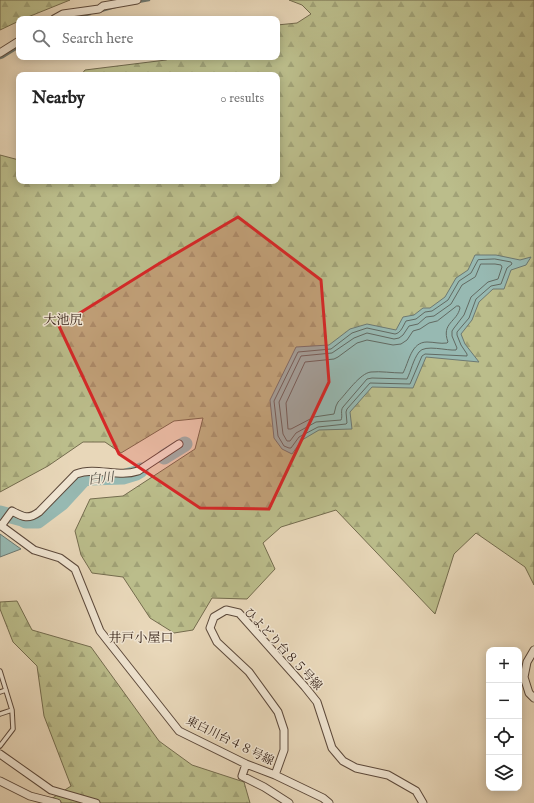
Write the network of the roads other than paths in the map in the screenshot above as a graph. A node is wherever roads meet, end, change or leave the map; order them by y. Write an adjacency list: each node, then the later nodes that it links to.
1 (137, 0): 2 (street)
2 (59, 16)
3 (16, 43): 4 (street)
4 (0, 53)
5 (179, 444): 6 (street)
6 (1, 525): 16 (street, 東白川台４８号線)
7 (534, 650): 11 (street)
8 (0, 671): 9 (lane)
9 (6, 690): 10 (lane); 12 (lane)
10 (0, 692)
11 (534, 698)
12 (12, 710): 13 (lane); 14 (lane)
13 (0, 714)
14 (0, 746)
15 (0, 754): 20 (street)
16 (246, 764): 17 (street, 東白川台４８号線); 21 (street)
17 (275, 775): 22 (street, 東白川台４８号線); 23 (street, ひよどり台８５号線)
18 (0, 781): 19 (street)
19 (57, 803)
20 (96, 803)
21 (289, 803)
22 (329, 803)
23 (423, 803)

